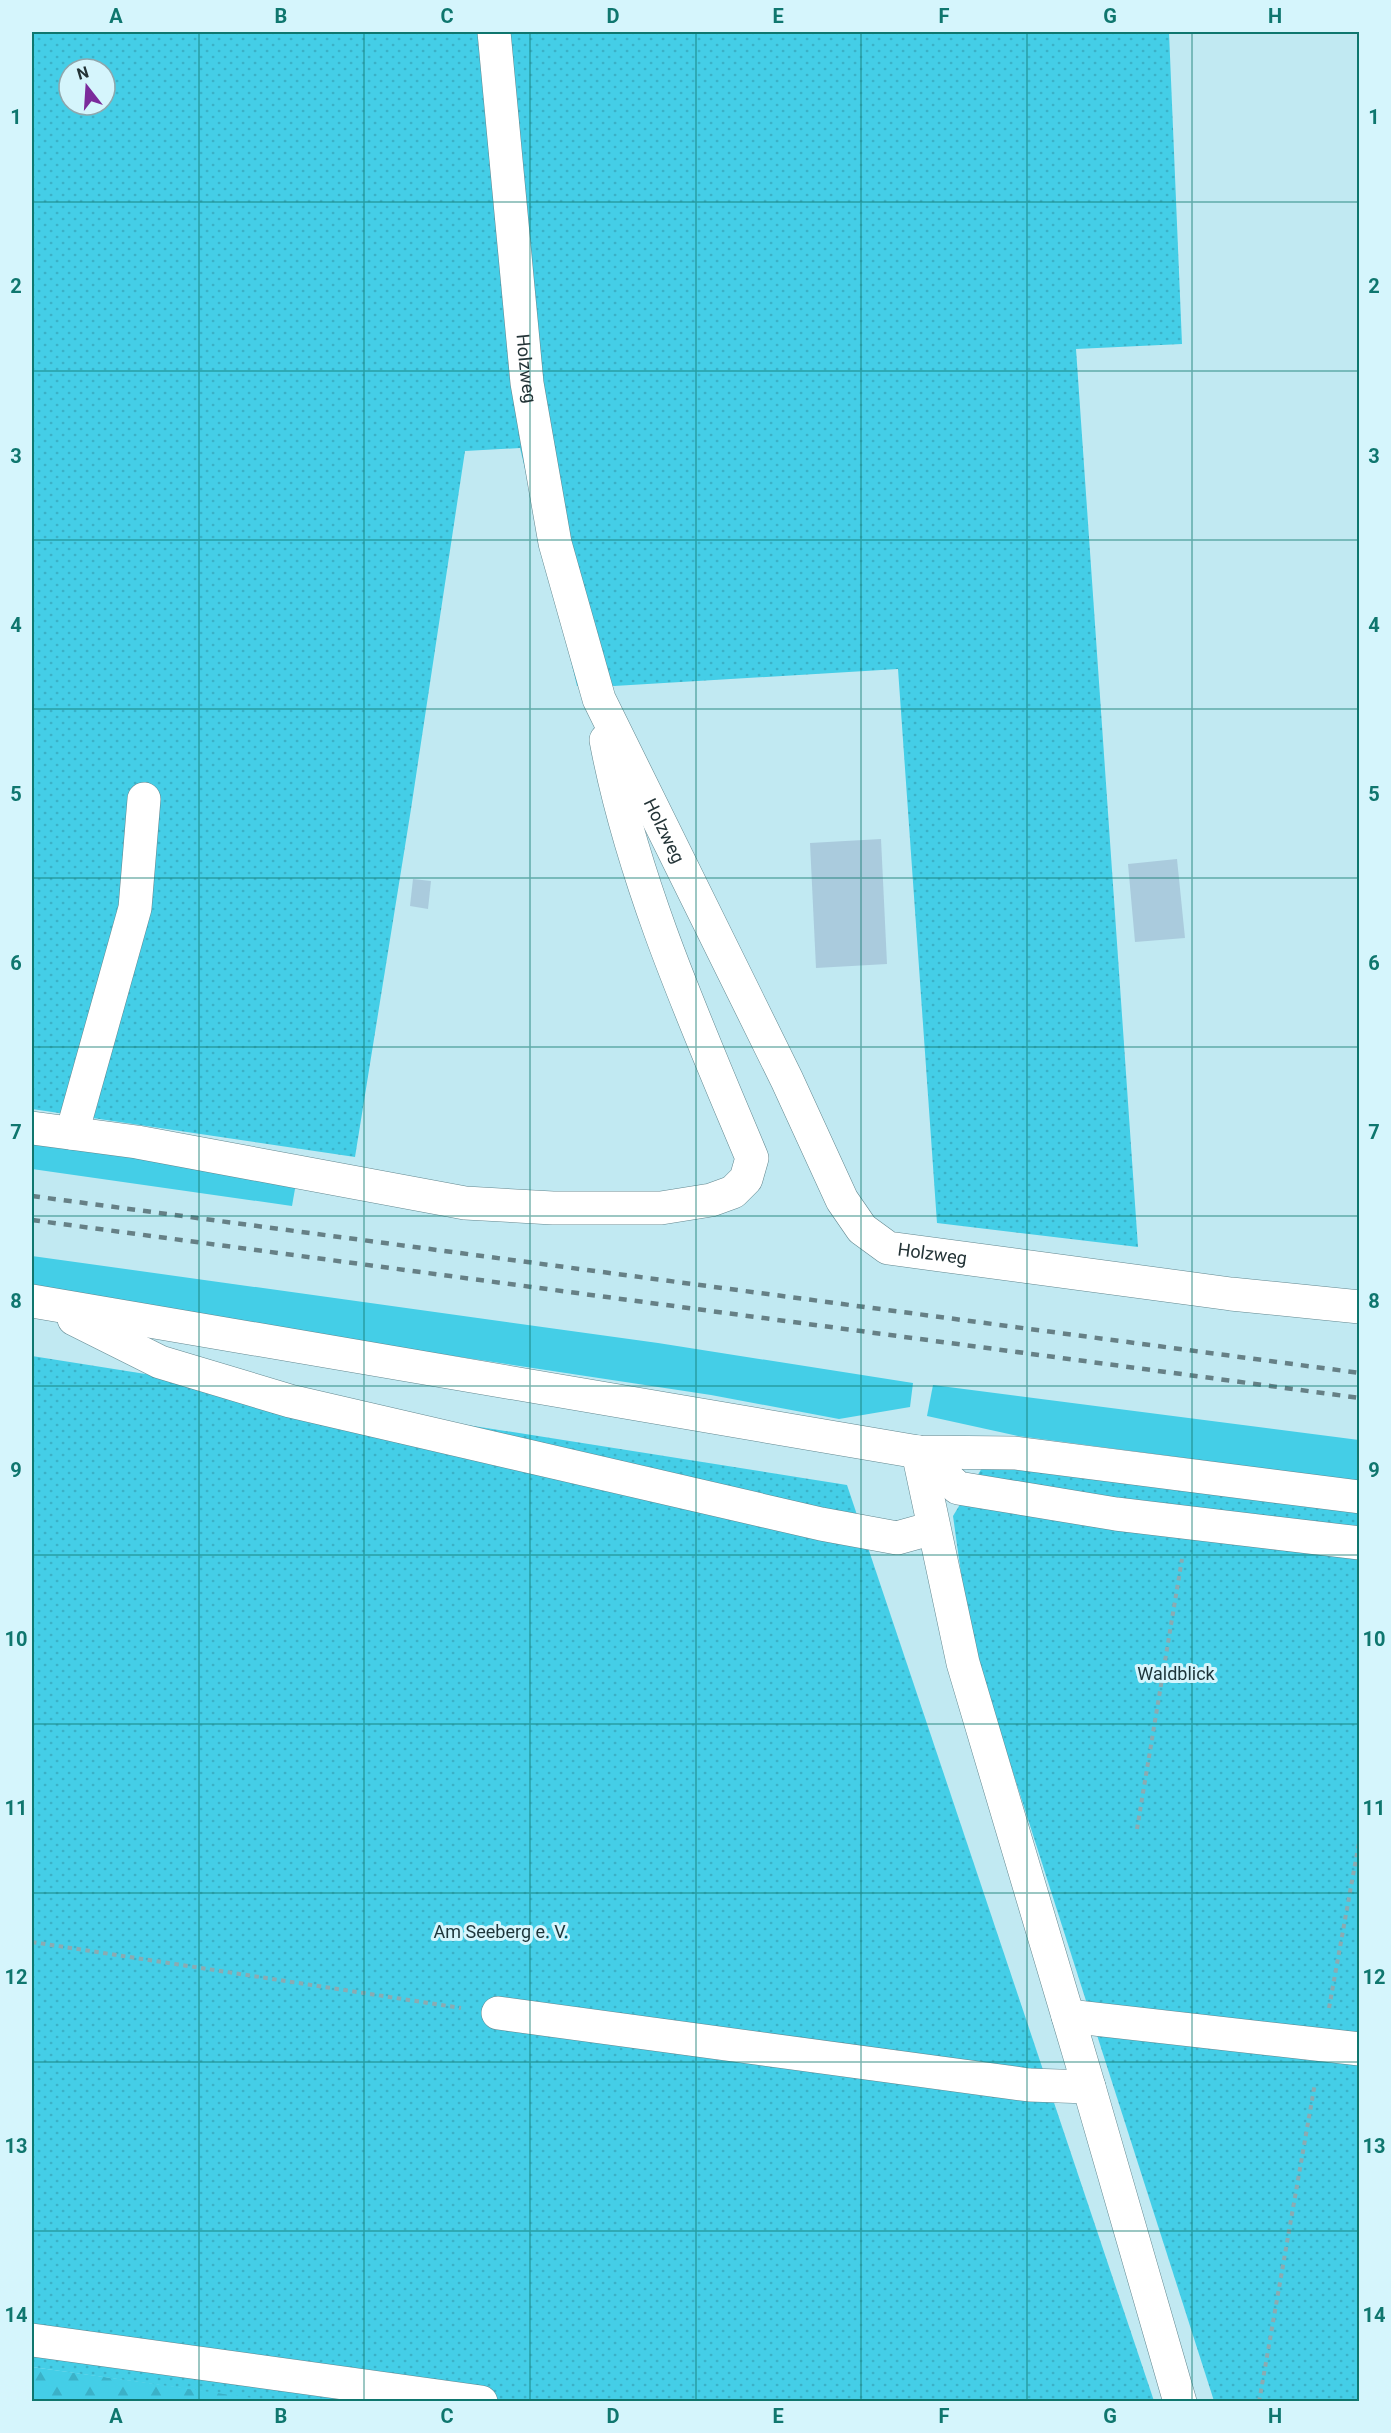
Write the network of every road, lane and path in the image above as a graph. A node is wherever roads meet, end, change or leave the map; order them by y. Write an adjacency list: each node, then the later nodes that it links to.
1 (494, 32): 2 (street, Holzweg)
2 (599, 699): 5 (street); 7 (street, Holzweg)
3 (144, 799): 5 (street)
4 (32, 1128): 5 (street)
5 (72, 1133)
6 (37, 1302): 8 (street); 11 (street)
7 (1359, 1307)
8 (918, 1452): 9 (street); 10 (street); 11 (street)
9 (1359, 1497)
10 (1188, 1523): 12 (street); 13 (path)
11 (933, 1528): 17 (street)
12 (1359, 1543)
13 (1137, 1829)
14 (1359, 1837): 18 (path)
15 (32, 1942): 16 (path)
16 (498, 2013): 20 (street)
17 (1068, 2016): 18 (street); 20 (street)
18 (1322, 2045): 19 (street); 24 (path)
19 (1359, 2049)
20 (1089, 2087): 23 (street)
21 (32, 2340): 22 (street)
22 (481, 2402)
23 (1179, 2402)
24 (1259, 2402)

